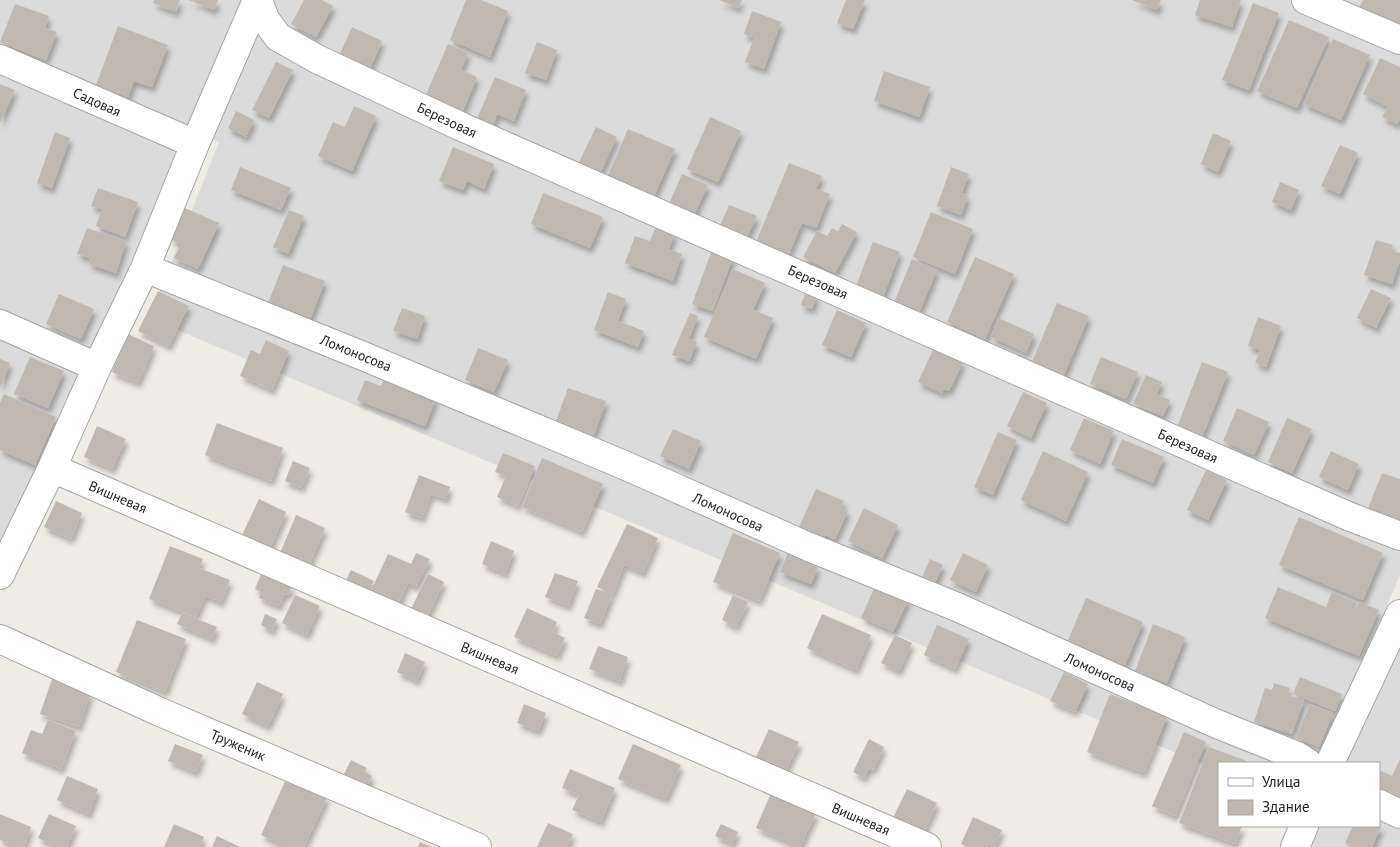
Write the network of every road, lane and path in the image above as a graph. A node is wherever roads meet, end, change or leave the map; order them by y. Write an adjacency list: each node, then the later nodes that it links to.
1 (257, 0): 5 (street); 10 (street, Березовая)
2 (1306, 0): 3 (street)
3 (1400, 40)
4 (0, 60): 5 (street, Садовая)
5 (195, 144): 6 (street)
6 (145, 268): 8 (street); 14 (street, Ломоносова)
7 (0, 324): 8 (street)
8 (97, 367): 9 (street)
9 (52, 468): 11 (street); 20 (street, Вишневая)
10 (1400, 536)
11 (0, 575)
12 (1400, 614): 15 (street)
13 (0, 639): 19 (street, Труженик)
14 (1306, 762)
15 (1330, 762)
16 (1380, 804): 17 (street)
17 (1400, 814)
18 (1304, 827): 21 (street)
19 (477, 847)
20 (927, 847)
21 (1295, 847)

